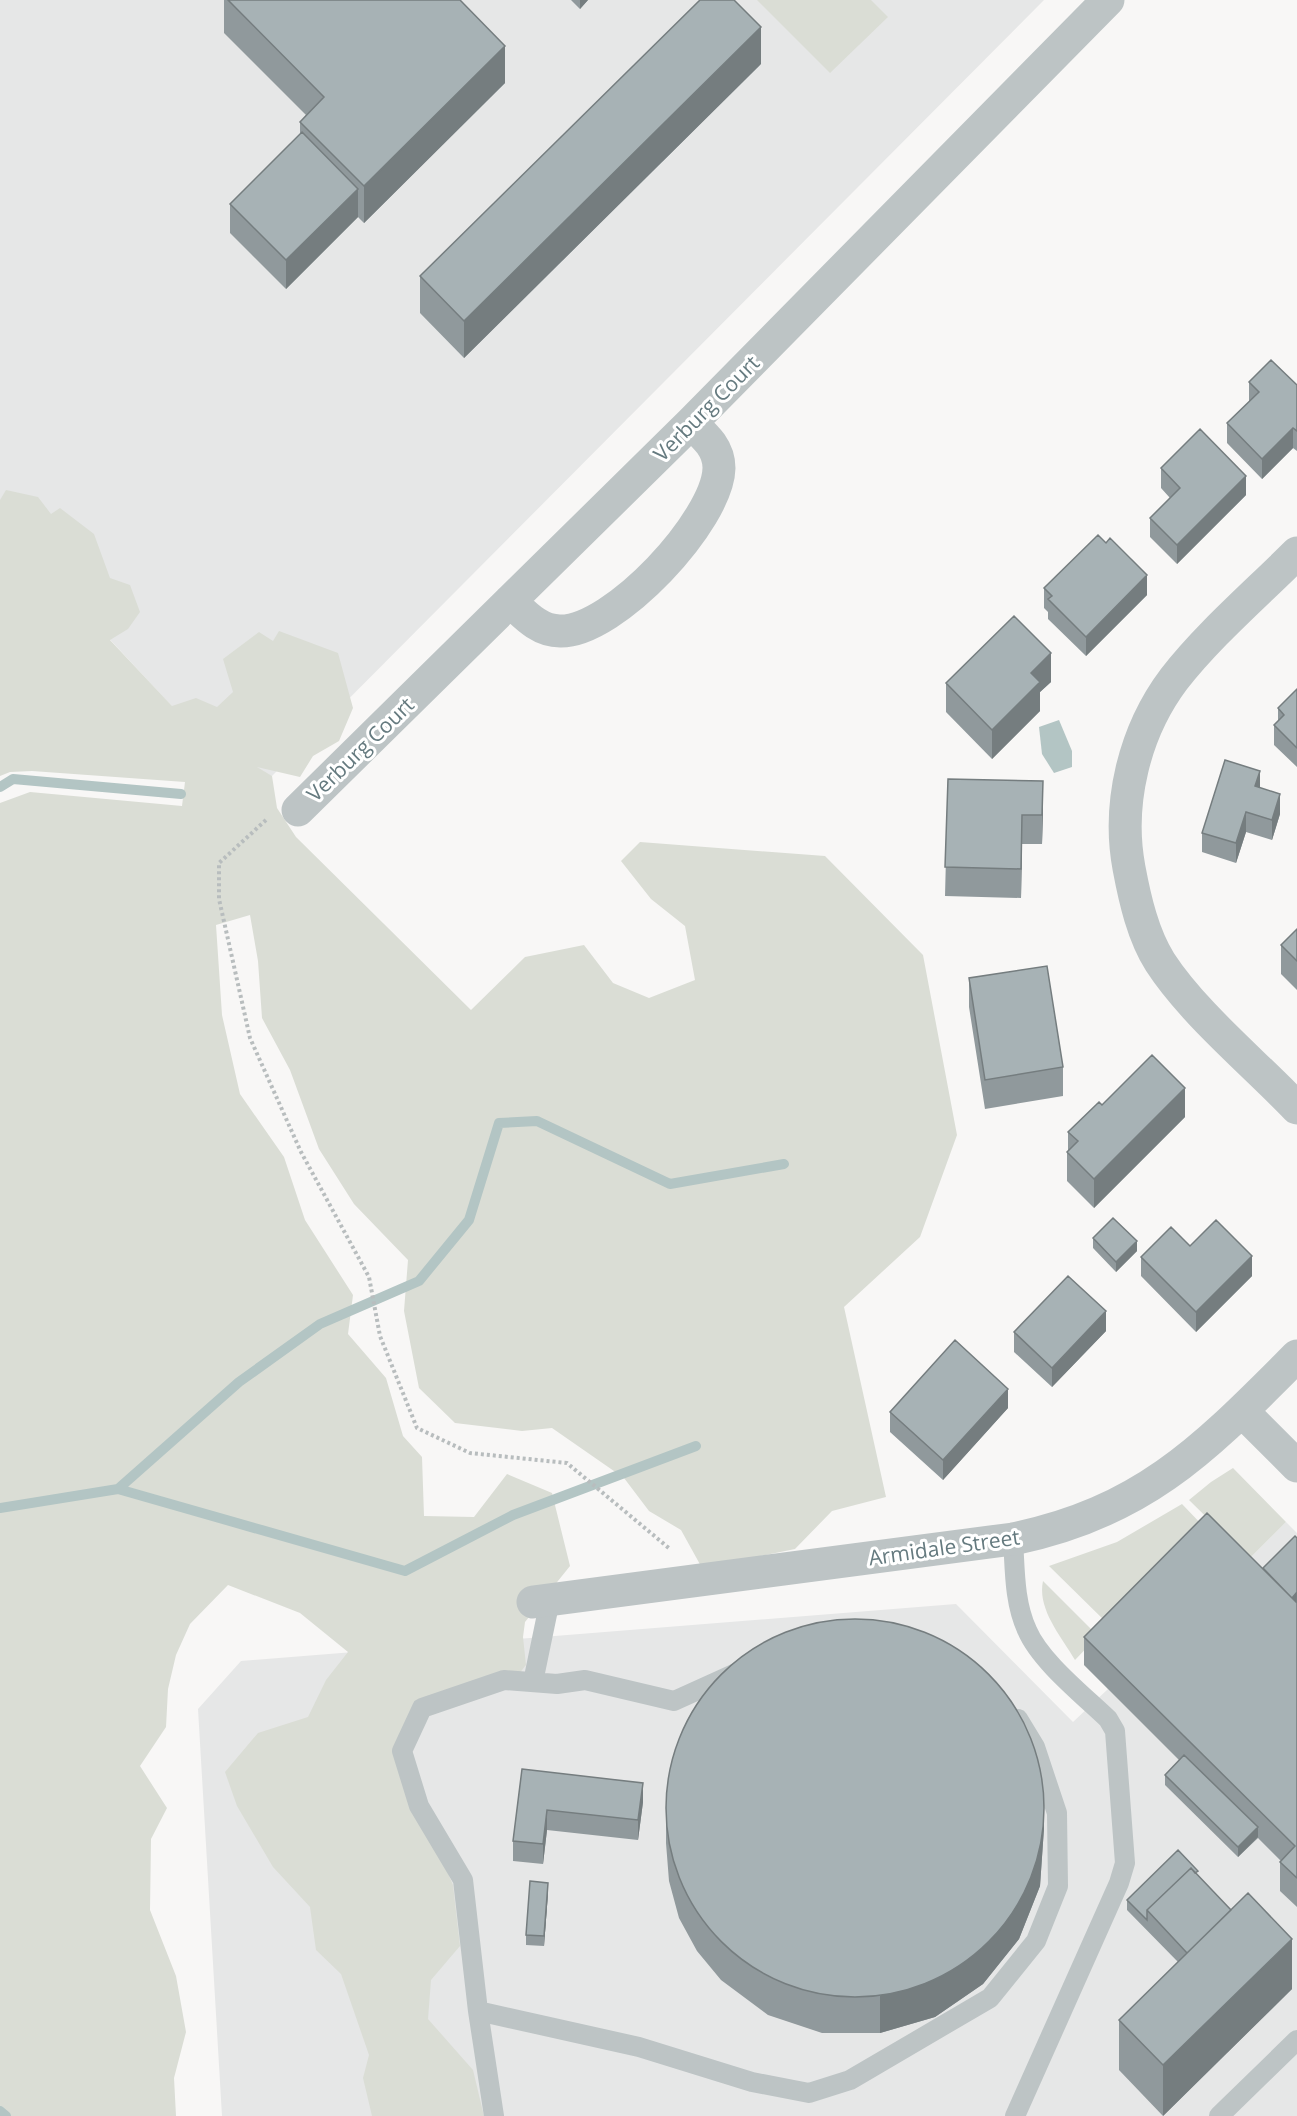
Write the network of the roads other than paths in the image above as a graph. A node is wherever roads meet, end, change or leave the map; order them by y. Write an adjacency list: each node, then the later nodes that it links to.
1 (1108, 0): 2 (street, Verburg Court)
2 (692, 423): 4 (street, Verburg Court); 4 (street)
3 (1297, 553): 6 (street)
4 (510, 601): 5 (street, Verburg Court)
5 (298, 810)
6 (1297, 1108)
7 (1297, 1356): 8 (street, Armidale Street)
8 (1242, 1411): 9 (street); 10 (street, Armidale Street)
9 (1297, 1466)
10 (1013, 1539): 11 (street, Armidale Street); 18 (lane)
11 (541, 1601): 13 (lane)
12 (753, 1665): 13 (lane)
13 (533, 1682): 15 (lane)
14 (1004, 1701): 15 (lane)
15 (478, 2011): 17 (lane)
16 (1297, 2040): 19 (lane)
17 (494, 2116)
18 (1015, 2116)
19 (1219, 2116)

